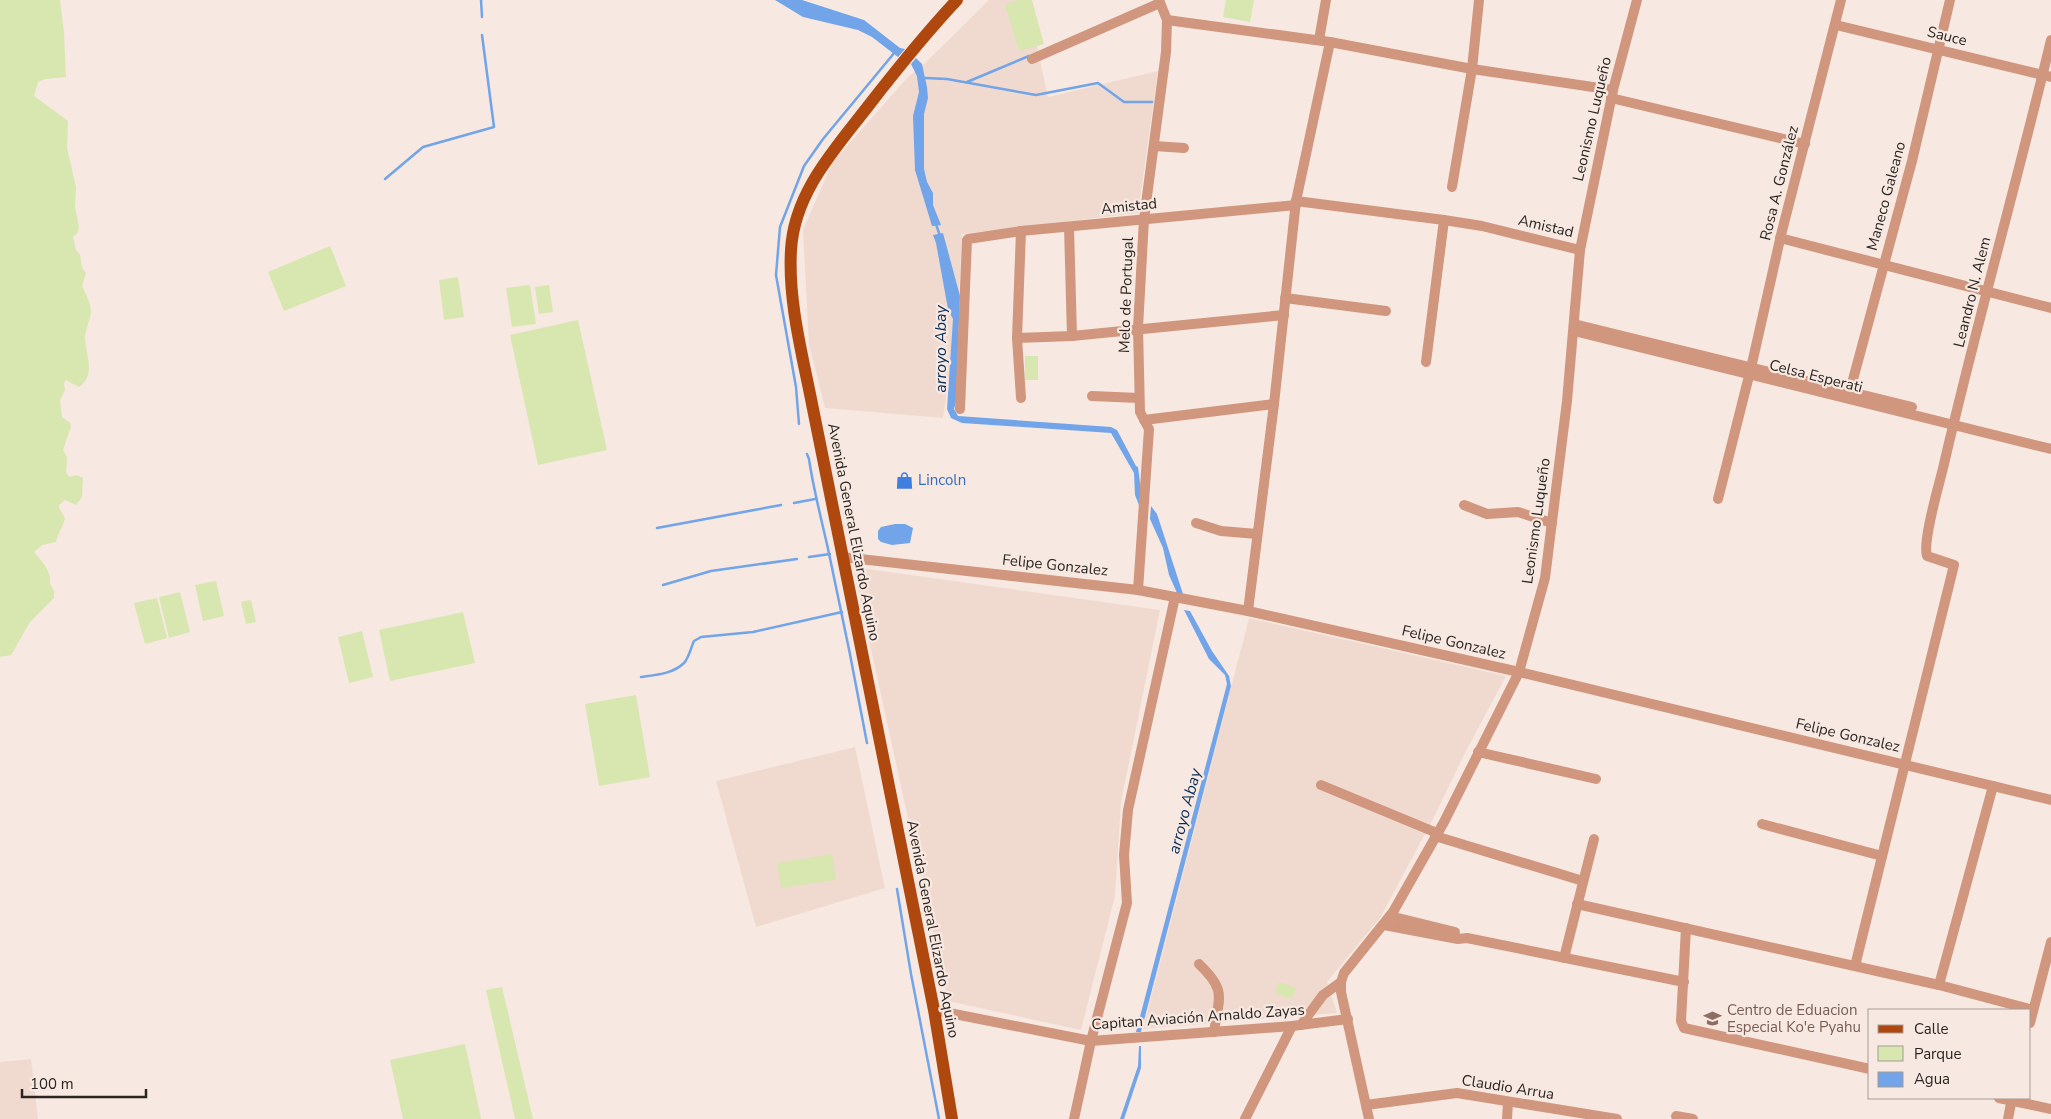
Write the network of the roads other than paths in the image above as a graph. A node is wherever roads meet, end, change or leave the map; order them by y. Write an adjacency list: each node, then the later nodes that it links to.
1 (957, 0): 55 (main road, Avenida General Elizardo Aquino)
2 (1326, 0): 11 (street)
3 (1479, 0): 14 (street)
4 (1637, 0): 16 (street, Leonismo Luqueño)
5 (1841, 0): 9 (street, Rosa A. González)
6 (1950, 0): 12 (street, Maneco Galeano)
7 (1159, 2): 8 (street, Melo de Portugal); 13 (street)
8 (1167, 20): 11 (street); 18 (street, Melo de Portugal)
9 (1836, 25): 12 (street, Sauce); 17 (street, Rosa A. González)
10 (2051, 40): 15 (street, Leandro N. Alem)
11 (1324, 41): 14 (street); 21 (street)
12 (1938, 49): 15 (street, Sauce); 28 (street, Maneco Galeano)
13 (1032, 59)
14 (1472, 69): 16 (street); 20 (street)
15 (2047, 76): 29 (street, Leandro N. Alem)
16 (1612, 94): 17 (street); 27 (street, Leonismo Luqueño)
17 (1805, 144): 26 (street, Rosa A. González)
18 (1154, 146): 19 (street); 22 (street, Melo de Portugal)
19 (1184, 148)
20 (1452, 187)
21 (1296, 203): 22 (street, Amistad); 23 (street, Amistad); 30 (street)
22 (1144, 220): 24 (street, Amistad); 34 (street, Melo de Portugal)
23 (1444, 220): 27 (street, Amistad); 38 (street)
24 (1069, 228): 25 (street, Amistad); 36 (street)
25 (1022, 231): 37 (street); 45 (street, Amistad)
26 (1780, 238): 28 (street); 39 (street, Rosa A. González)
27 (1580, 250): 35 (street, Leonismo Luqueño)
28 (1883, 265): 29 (street); 41 (street, Maneco Galeano)
29 (1988, 291): 31 (street); 47 (street, Leandro N. Alem)
30 (1285, 298): 32 (street); 33 (street)
31 (2051, 308)
32 (1386, 311)
33 (1284, 315): 34 (street); 44 (street)
34 (1138, 328): 36 (street); 43 (street, Melo de Portugal)
35 (1574, 328): 39 (street, Celsa Esperati); 53 (street, Leonismo Luqueño)
36 (1072, 336): 37 (street)
37 (1017, 338): 42 (street)
38 (1426, 362)
39 (1750, 371): 41 (street, Celsa Esperati); 50 (street, Rosa A. González)
40 (1092, 396): 43 (street)
41 (1849, 396): 47 (street, Celsa Esperati)
42 (1021, 398)
43 (1139, 398): 46 (street, Melo de Portugal)
44 (1274, 404): 46 (street); 54 (street)
45 (960, 409)
46 (1144, 420): 56 (street, Melo de Portugal)
47 (1954, 421): 48 (street, Celsa Esperati); 49 (street, Celsa Esperati); 61 (street, Leandro N. Alem)
48 (2051, 442)
49 (2051, 449)
50 (1718, 499)
51 (1464, 504): 53 (street)
52 (1196, 523): 54 (street)
53 (1552, 523): 59 (street, Leonismo Luqueño)
54 (1257, 534): 58 (street)
55 (842, 557): 56 (street, Felipe Gonzalez); 83 (main road, Avenida General Elizardo Aquino)
56 (1138, 590): 57 (street, Felipe Gonzalez)
57 (1175, 597): 58 (street, Felipe Gonzalez); 89 (street)
58 (1248, 611): 59 (street, Felipe Gonzalez)
59 (1519, 672): 60 (street, Leonismo Luqueño); 61 (street, Felipe Gonzalez)
60 (1478, 752): 62 (street); 67 (street, Leonismo Luqueño)
61 (1904, 764): 64 (street, Felipe Gonzalez); 69 (street)
62 (1596, 779)
63 (1321, 785): 67 (street)
64 (1993, 786): 65 (street, Felipe Gonzalez); 81 (street)
65 (2051, 800)
66 (1762, 824): 69 (street)
67 (1436, 834): 70 (street); 72 (street, Leonismo Luqueño)
68 (1594, 839): 70 (street)
69 (1882, 856): 77 (street)
70 (1583, 881): 71 (street)
71 (1577, 904): 73 (street); 75 (street)
72 (1387, 921): 75 (street); 79 (street, Leonismo Luqueño)
73 (1686, 928): 77 (street); 80 (street)
74 (2051, 942): 78 (street)
75 (1564, 958): 80 (street)
76 (1199, 964): 88 (street)
77 (1855, 966): 81 (street)
78 (2047, 971): 84 (street)
79 (1341, 982): 85 (street); 87 (street)
80 (1684, 982): 90 (street)
81 (1939, 985): 82 (street)
82 (2029, 1009)
83 (934, 1010): 89 (street, Capitan Aviación Arnaldo Zayas); 96 (main road, Avenida General Elizardo Aquino)
84 (2033, 1010): 86 (street)
85 (1348, 1019): 87 (street, Capitan Aviación Arnaldo Zayas); 93 (street)
86 (2031, 1019)
87 (1297, 1025): 88 (street, Capitan Aviación Arnaldo Zayas); 98 (street)
88 (1214, 1032): 89 (street, Capitan Aviación Arnaldo Zayas)
89 (1091, 1041): 97 (street)
90 (1868, 1069)
91 (2012, 1099): 94 (street); 103 (street)
92 (1508, 1102): 93 (street, Claudio Arrua); 100 (street); 101 (street, Claudio Arrua)
93 (1366, 1105): 99 (street)
94 (2051, 1109)
95 (1676, 1116): 102 (street)
96 (952, 1119)
97 (1074, 1119)
98 (1245, 1119)
99 (1369, 1119)
100 (1507, 1119)
101 (1617, 1119)
102 (1693, 1119)
103 (2008, 1119)

